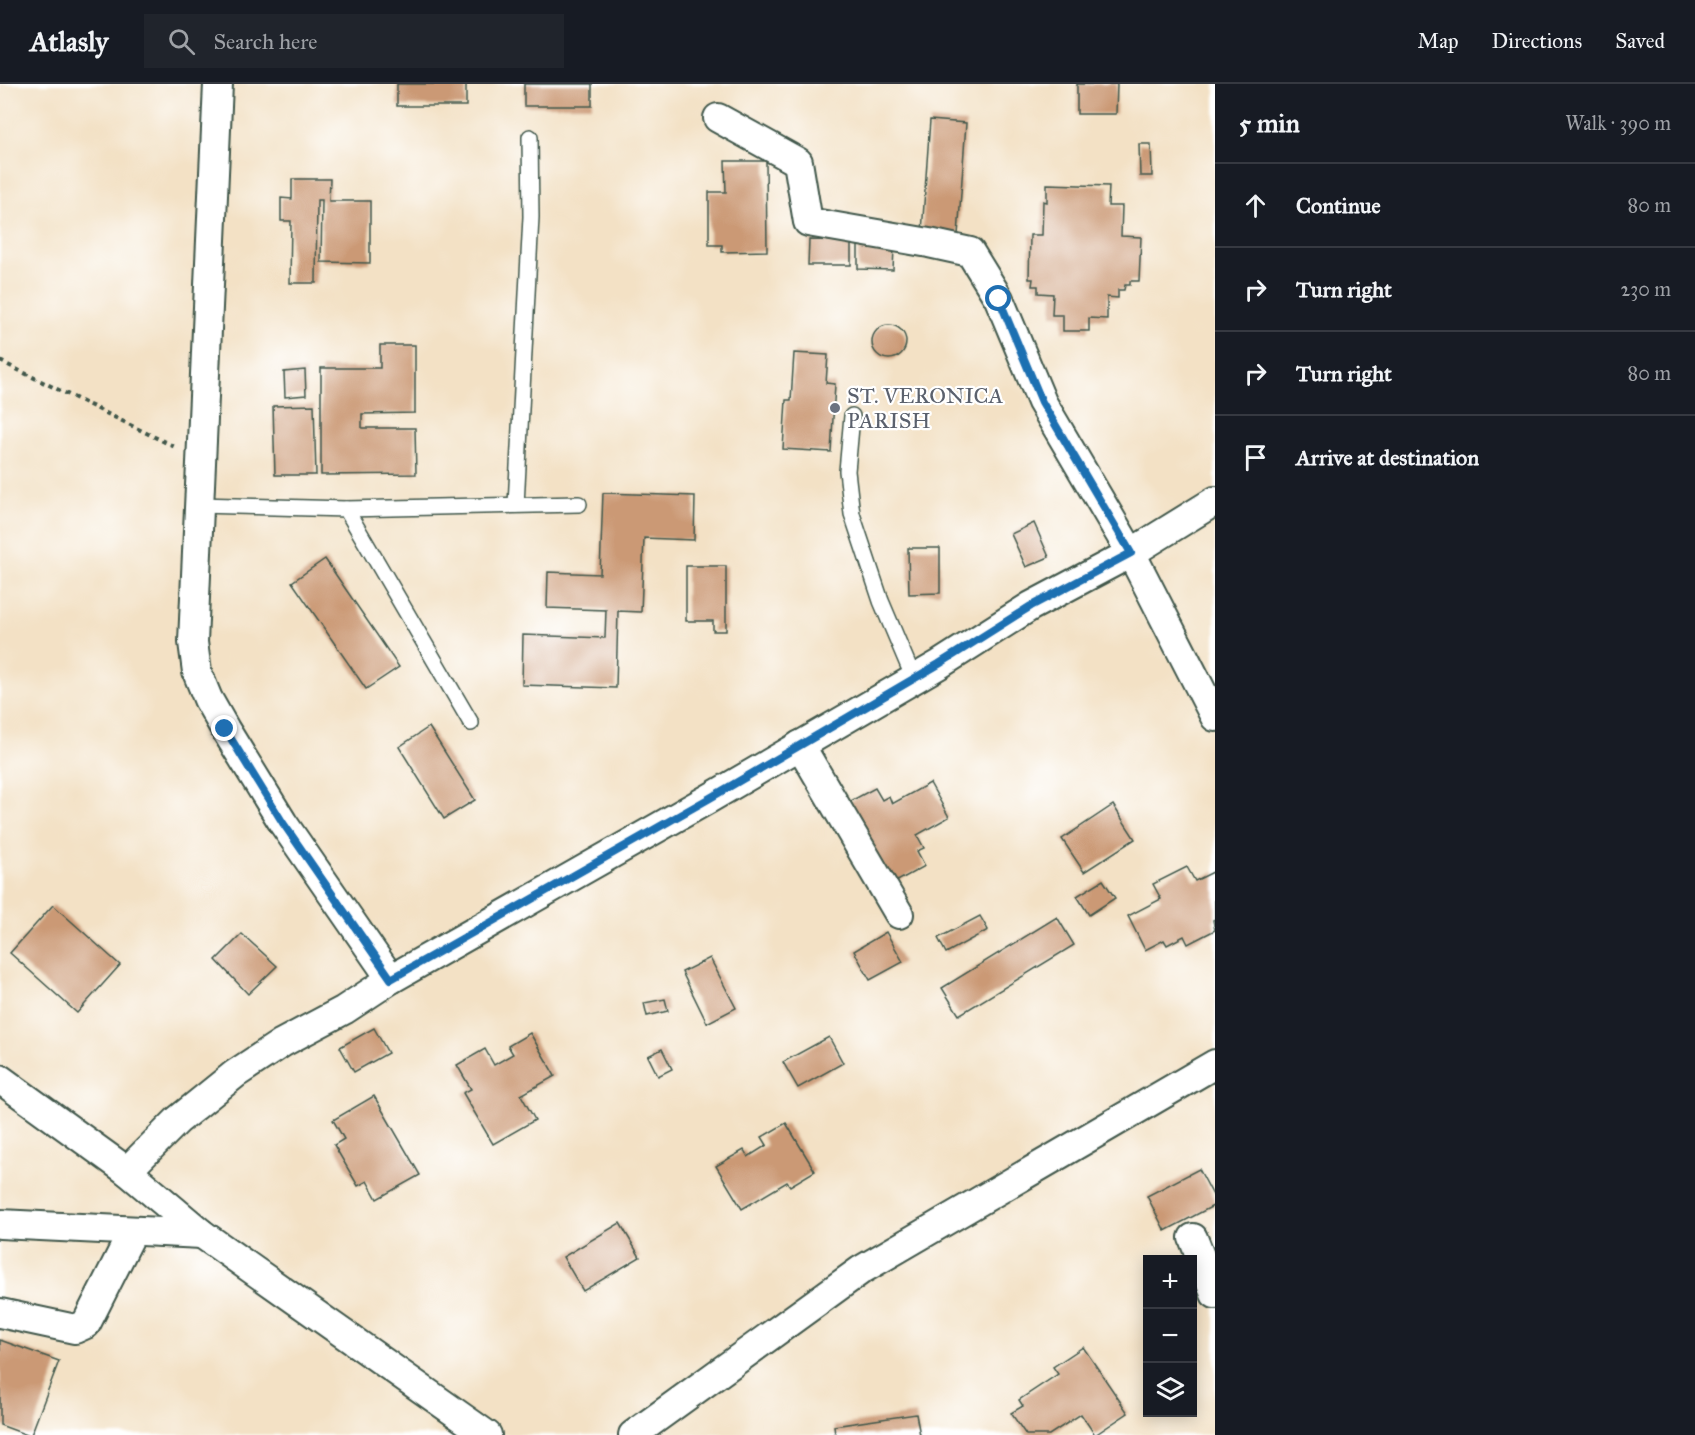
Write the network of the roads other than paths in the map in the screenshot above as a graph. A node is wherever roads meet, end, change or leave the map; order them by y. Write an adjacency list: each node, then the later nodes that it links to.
1 (218, 84): 7 (street)
2 (718, 118): 10 (street)
3 (531, 137): 8 (lane)
4 (852, 416): 11 (lane)
5 (1215, 501): 10 (street)
6 (579, 504): 8 (lane)
7 (199, 505): 9 (lane); 16 (street)
8 (516, 505): 9 (lane)
9 (346, 509): 13 (lane)
10 (1131, 553): 11 (street); 12 (street)
11 (914, 679): 14 (street)
12 (1215, 717)
13 (471, 723)
14 (800, 745): 15 (street); 16 (street)
15 (899, 914)
16 (391, 979): 19 (street)
17 (1215, 1064): 27 (street)
18 (0, 1079): 19 (street)
19 (127, 1171): 22 (street)
20 (0, 1224): 21 (street)
21 (134, 1231): 22 (street); 25 (street)
22 (202, 1234): 26 (street)
23 (1193, 1238): 24 (street)
24 (1215, 1294)
25 (0, 1313)
26 (487, 1435)
27 (633, 1435)

